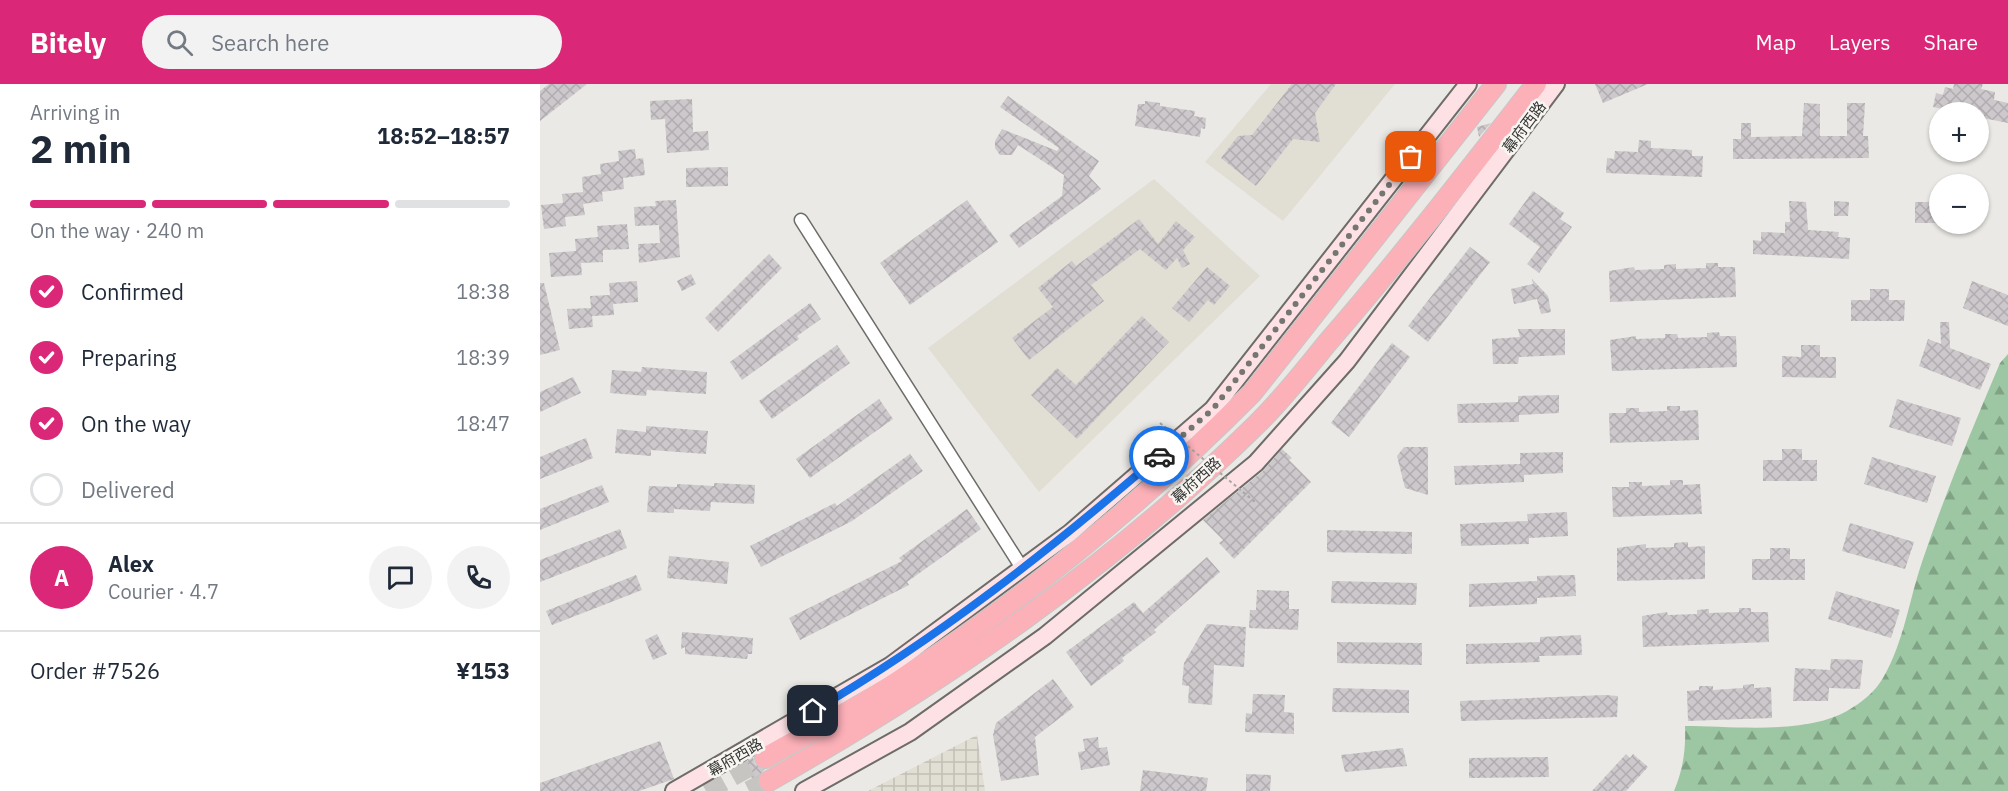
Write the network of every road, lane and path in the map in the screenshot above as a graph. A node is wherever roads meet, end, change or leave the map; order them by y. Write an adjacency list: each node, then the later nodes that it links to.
1 (1468, 84): 8 (main road, 幕府西路)
2 (1496, 84): 9 (highway, 幕府西路)
3 (1536, 84): 10 (highway, 幕府西路)
4 (1556, 84): 12 (main road, 幕府西路)
5 (801, 220): 8 (street)
6 (1160, 423): 7 (path, bridge)
7 (1255, 502)
8 (1023, 568): 11 (main road, 幕府西路)
9 (765, 758)
10 (769, 781)
11 (674, 791)
12 (804, 791)

